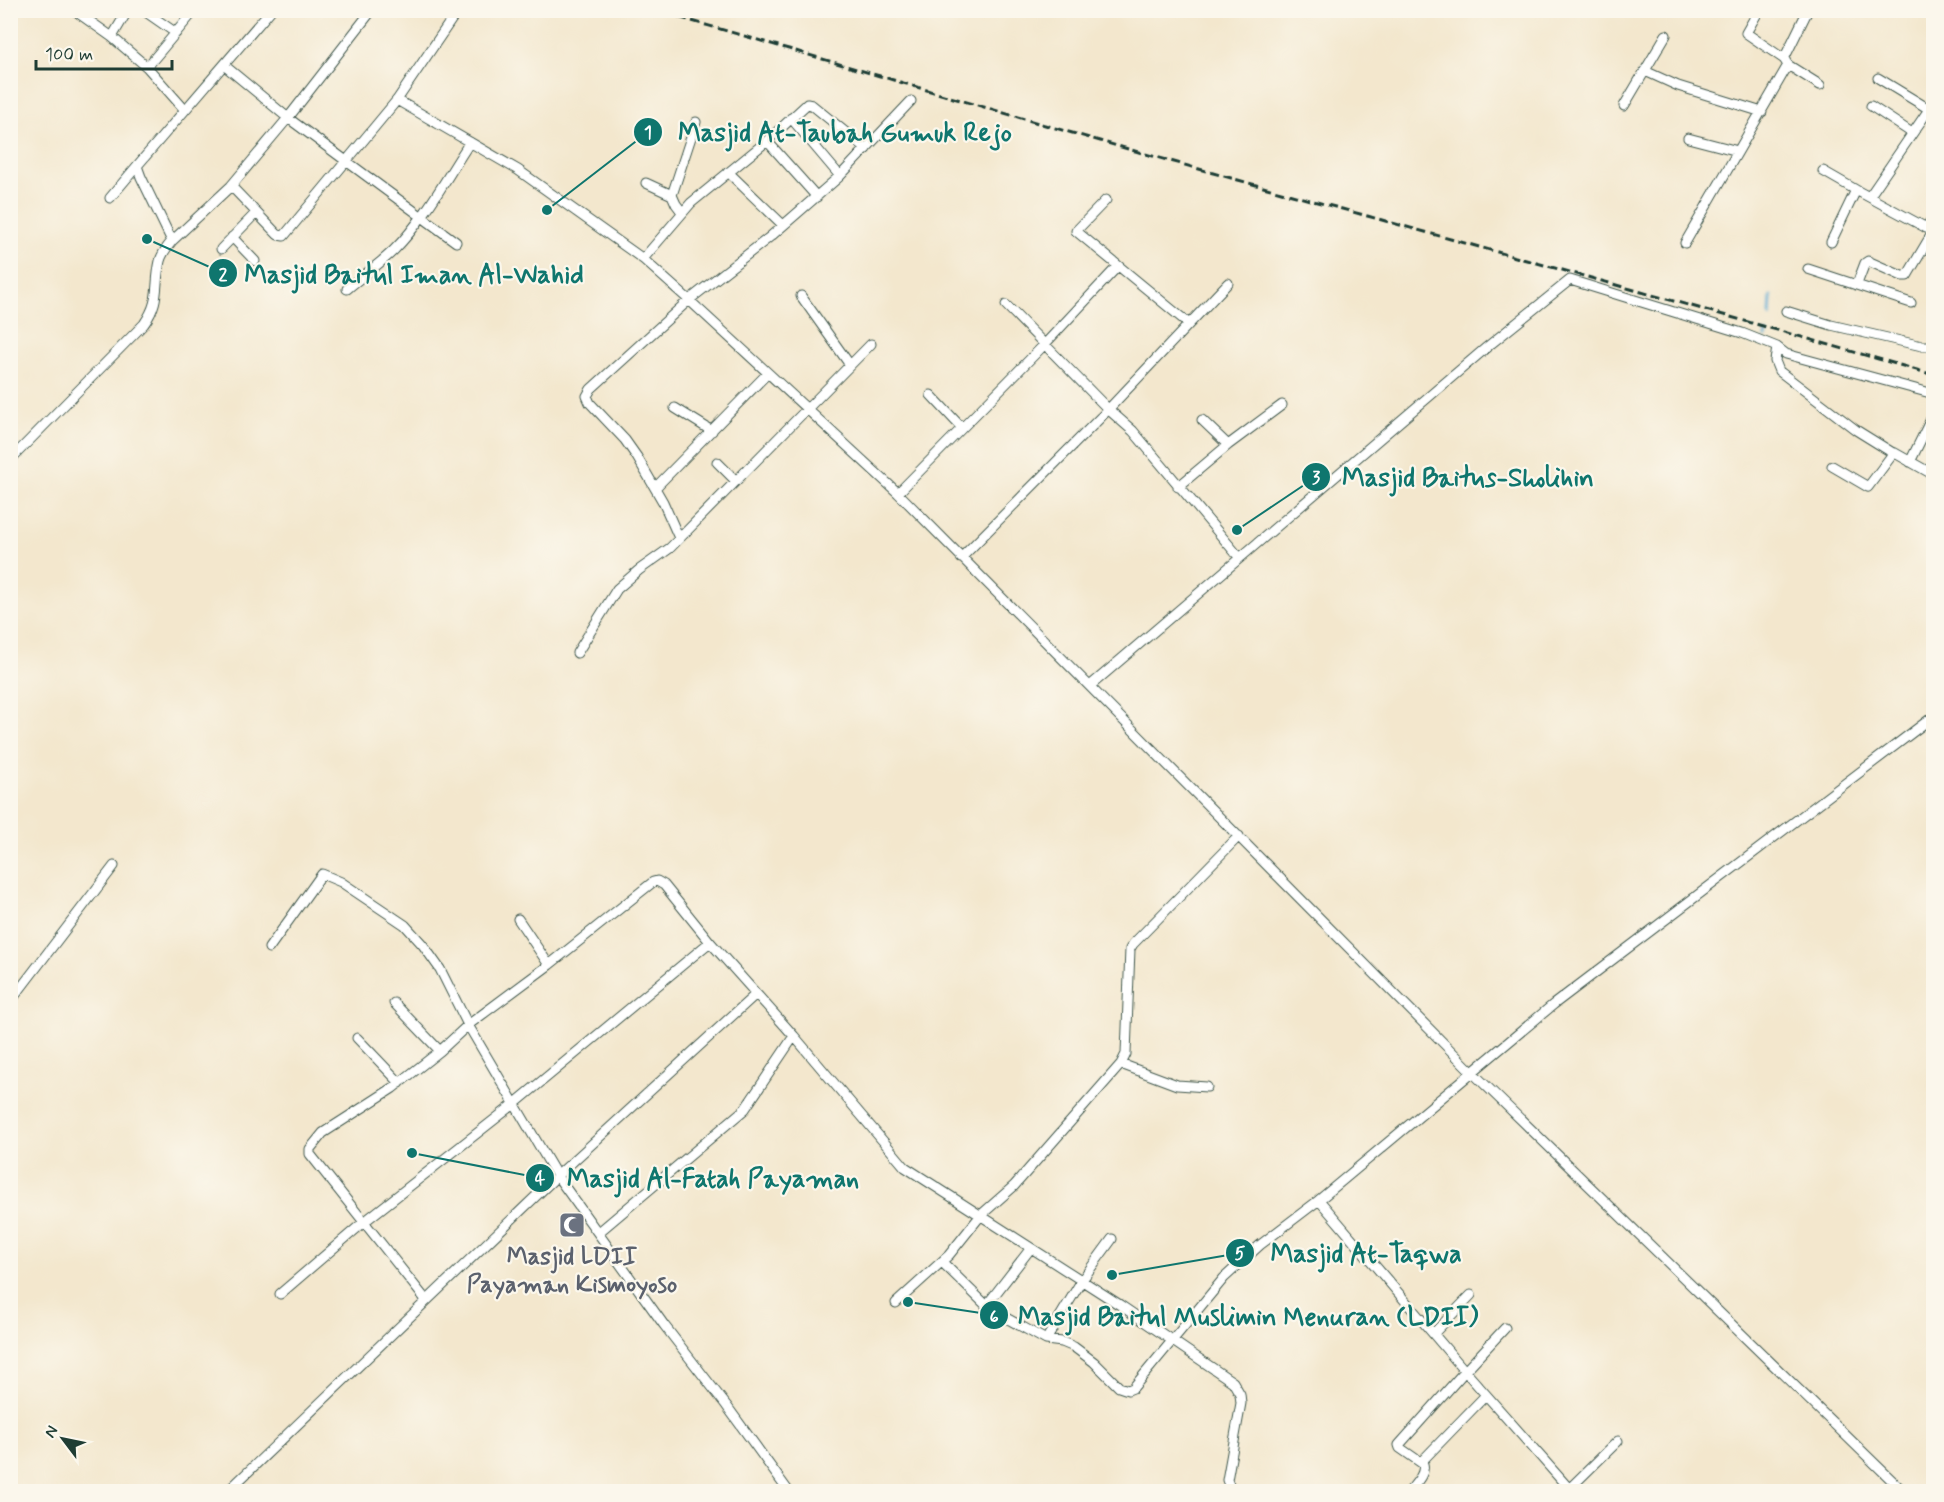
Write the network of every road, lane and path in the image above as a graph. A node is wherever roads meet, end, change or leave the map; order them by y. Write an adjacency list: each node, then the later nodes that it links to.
1 (74, 10): 12 (street)
2 (128, 10): 12 (street)
3 (143, 10): 10 (street)
4 (195, 10): 10 (street)
5 (271, 10): 14 (street)
6 (372, 10): 26 (street)
7 (458, 10): 19 (street)
8 (1760, 10): 13 (street)
9 (1808, 10): 13 (street)
10 (176, 33): 15 (street)
11 (1665, 35): 16 (street)
12 (112, 37): 15 (street)
13 (1786, 62): 18 (street); 25 (street)
14 (225, 66): 24 (street); 26 (street)
15 (147, 67): 24 (street)
16 (1645, 70): 21 (street); 25 (street)
17 (1878, 78): 23 (street)
18 (1820, 85)
19 (397, 100): 32 (street); 35 (street)
20 (911, 101): 33 (street)
21 (1624, 106)
22 (1871, 106): 29 (street)
23 (1931, 106): 29 (street)
24 (185, 110): 36 (street)
25 (1762, 112): 34 (street)
26 (288, 118): 35 (street); 41 (street)
27 (791, 118): 31 (street); 33 (street); 39 (street)
28 (696, 122): 43 (street)
29 (1912, 133): 45 (street)
30 (1688, 138): 34 (street)
31 (767, 141): 38 (street); 44 (street)
32 (470, 142): 51 (street); 60 (street)
33 (866, 149): 39 (street)
34 (1738, 151): 58 (street)
35 (347, 161): 49 (street); 51 (street)
36 (137, 166): 46 (street); 55 (street)
37 (1823, 171): 42 (street)
38 (728, 172): 48 (street); 52 (street)
39 (840, 176): 44 (street)
40 (646, 183): 43 (street)
41 (233, 184): 49 (street); 55 (street)
42 (1856, 190): 45 (street); 57 (street)
43 (672, 195): 48 (street)
44 (817, 197): 52 (street)
45 (1869, 197): 53 (street)
46 (110, 198)
47 (1106, 200): 62 (street)
48 (682, 212): 60 (street)
49 (256, 213): 54 (street)
50 (1934, 216): 53 (street)
51 (422, 217): 56 (street); 66 (street)
52 (783, 225): 68 (street)
53 (1931, 231): 65 (street)
54 (232, 237): 59 (street); 61 (street)
55 (172, 241): 91 (street)
56 (456, 242)
57 (1831, 242)
58 (1685, 243)
59 (221, 249)
60 (643, 259): 68 (street)
61 (255, 261)
62 (1118, 266): 72 (street); 74 (street)
63 (1808, 269): 65 (street)
64 (1228, 283): 72 (street)
65 (1857, 285): 69 (street)
66 (347, 289)
67 (801, 296): 77 (street)
68 (689, 300): 78 (street); 98 (street)
69 (1911, 303)
70 (1006, 304): 74 (street)
71 (1786, 311): 75 (street)
72 (1188, 323): 84 (street)
73 (871, 344): 77 (street)
74 (1044, 345): 84 (street); 87 (street)
75 (1934, 346)
76 (1777, 347): 79 (street); 90 (street); 101 (street)
77 (850, 365): 83 (street)
78 (768, 373): 83 (street); 88 (street)
79 (1934, 394)
80 (931, 395): 87 (street)
81 (1282, 405): 89 (street)
82 (675, 408): 88 (street)
83 (807, 408): 96 (street); 99 (street)
84 (1108, 409): 97 (street); 102 (street)
85 (1934, 413): 93 (street)
86 (1202, 420): 89 (street)
87 (963, 428): 99 (street)
88 (712, 430): 98 (street)
89 (1228, 445): 97 (street)
90 (1893, 453): 93 (street); 94 (street)
91 (10, 460)
92 (717, 462): 96 (street)
93 (1910, 462): 95 (street)
94 (1832, 466)
95 (1934, 475)
96 (736, 481): 100 (street)
97 (1178, 487): 101 (street)
98 (656, 488): 100 (street)
99 (898, 493): 102 (street)
100 (680, 538): 103 (street)
101 (1239, 557): 104 (street)
102 (962, 558): 104 (street)
103 (577, 653)
104 (1090, 686): 106 (street)
105 (1934, 716): 120 (street)
106 (1239, 836): 119 (street); 120 (street)
107 (114, 866): 113 (street)
108 (518, 919): 111 (street)
109 (710, 942): 111 (street); 112 (street); 123 (street)
110 (269, 948): 115 (street)
111 (549, 965): 115 (street)
112 (756, 994): 116 (street); 124 (street)
113 (10, 1002)
114 (393, 1003): 118 (street)
115 (468, 1025): 118 (street); 123 (street)
116 (794, 1036): 126 (street); 128 (street)
117 (357, 1038): 121 (street)
118 (440, 1050): 121 (street)
119 (1121, 1064): 122 (street); 126 (street)
120 (1472, 1072): 125 (street); 151 (street)
121 (400, 1083): 127 (street)
122 (1207, 1087)
123 (513, 1105): 124 (street); 127 (street)
124 (557, 1176): 128 (street); 135 (street)
125 (1319, 1200): 139 (street); 141 (street)
126 (981, 1215): 130 (street); 131 (street)
127 (364, 1222): 133 (street); 135 (street)
128 (599, 1232): 148 (street)
129 (1112, 1239): 132 (street)
130 (1031, 1248): 132 (street); 137 (street)
131 (942, 1262): 136 (street); 137 (street)
132 (1082, 1280): 140 (street); 141 (street)
133 (280, 1294)
134 (1471, 1295): 139 (street)
135 (426, 1300): 147 (street)
136 (896, 1303)
137 (986, 1306): 140 (street)
138 (1505, 1328): 142 (street)
139 (1434, 1333): 142 (street)
140 (1046, 1340): 141 (street)
141 (1171, 1341): 149 (street)
142 (1465, 1371): 143 (street); 145 (street)
143 (1486, 1395): 145 (street); 146 (street)
144 (1618, 1441): 146 (street)
145 (1421, 1462): 150 (street)
146 (1569, 1490)
147 (226, 1491)
148 (789, 1491)
149 (1232, 1491)
150 (1409, 1491)
151 (1904, 1491)

